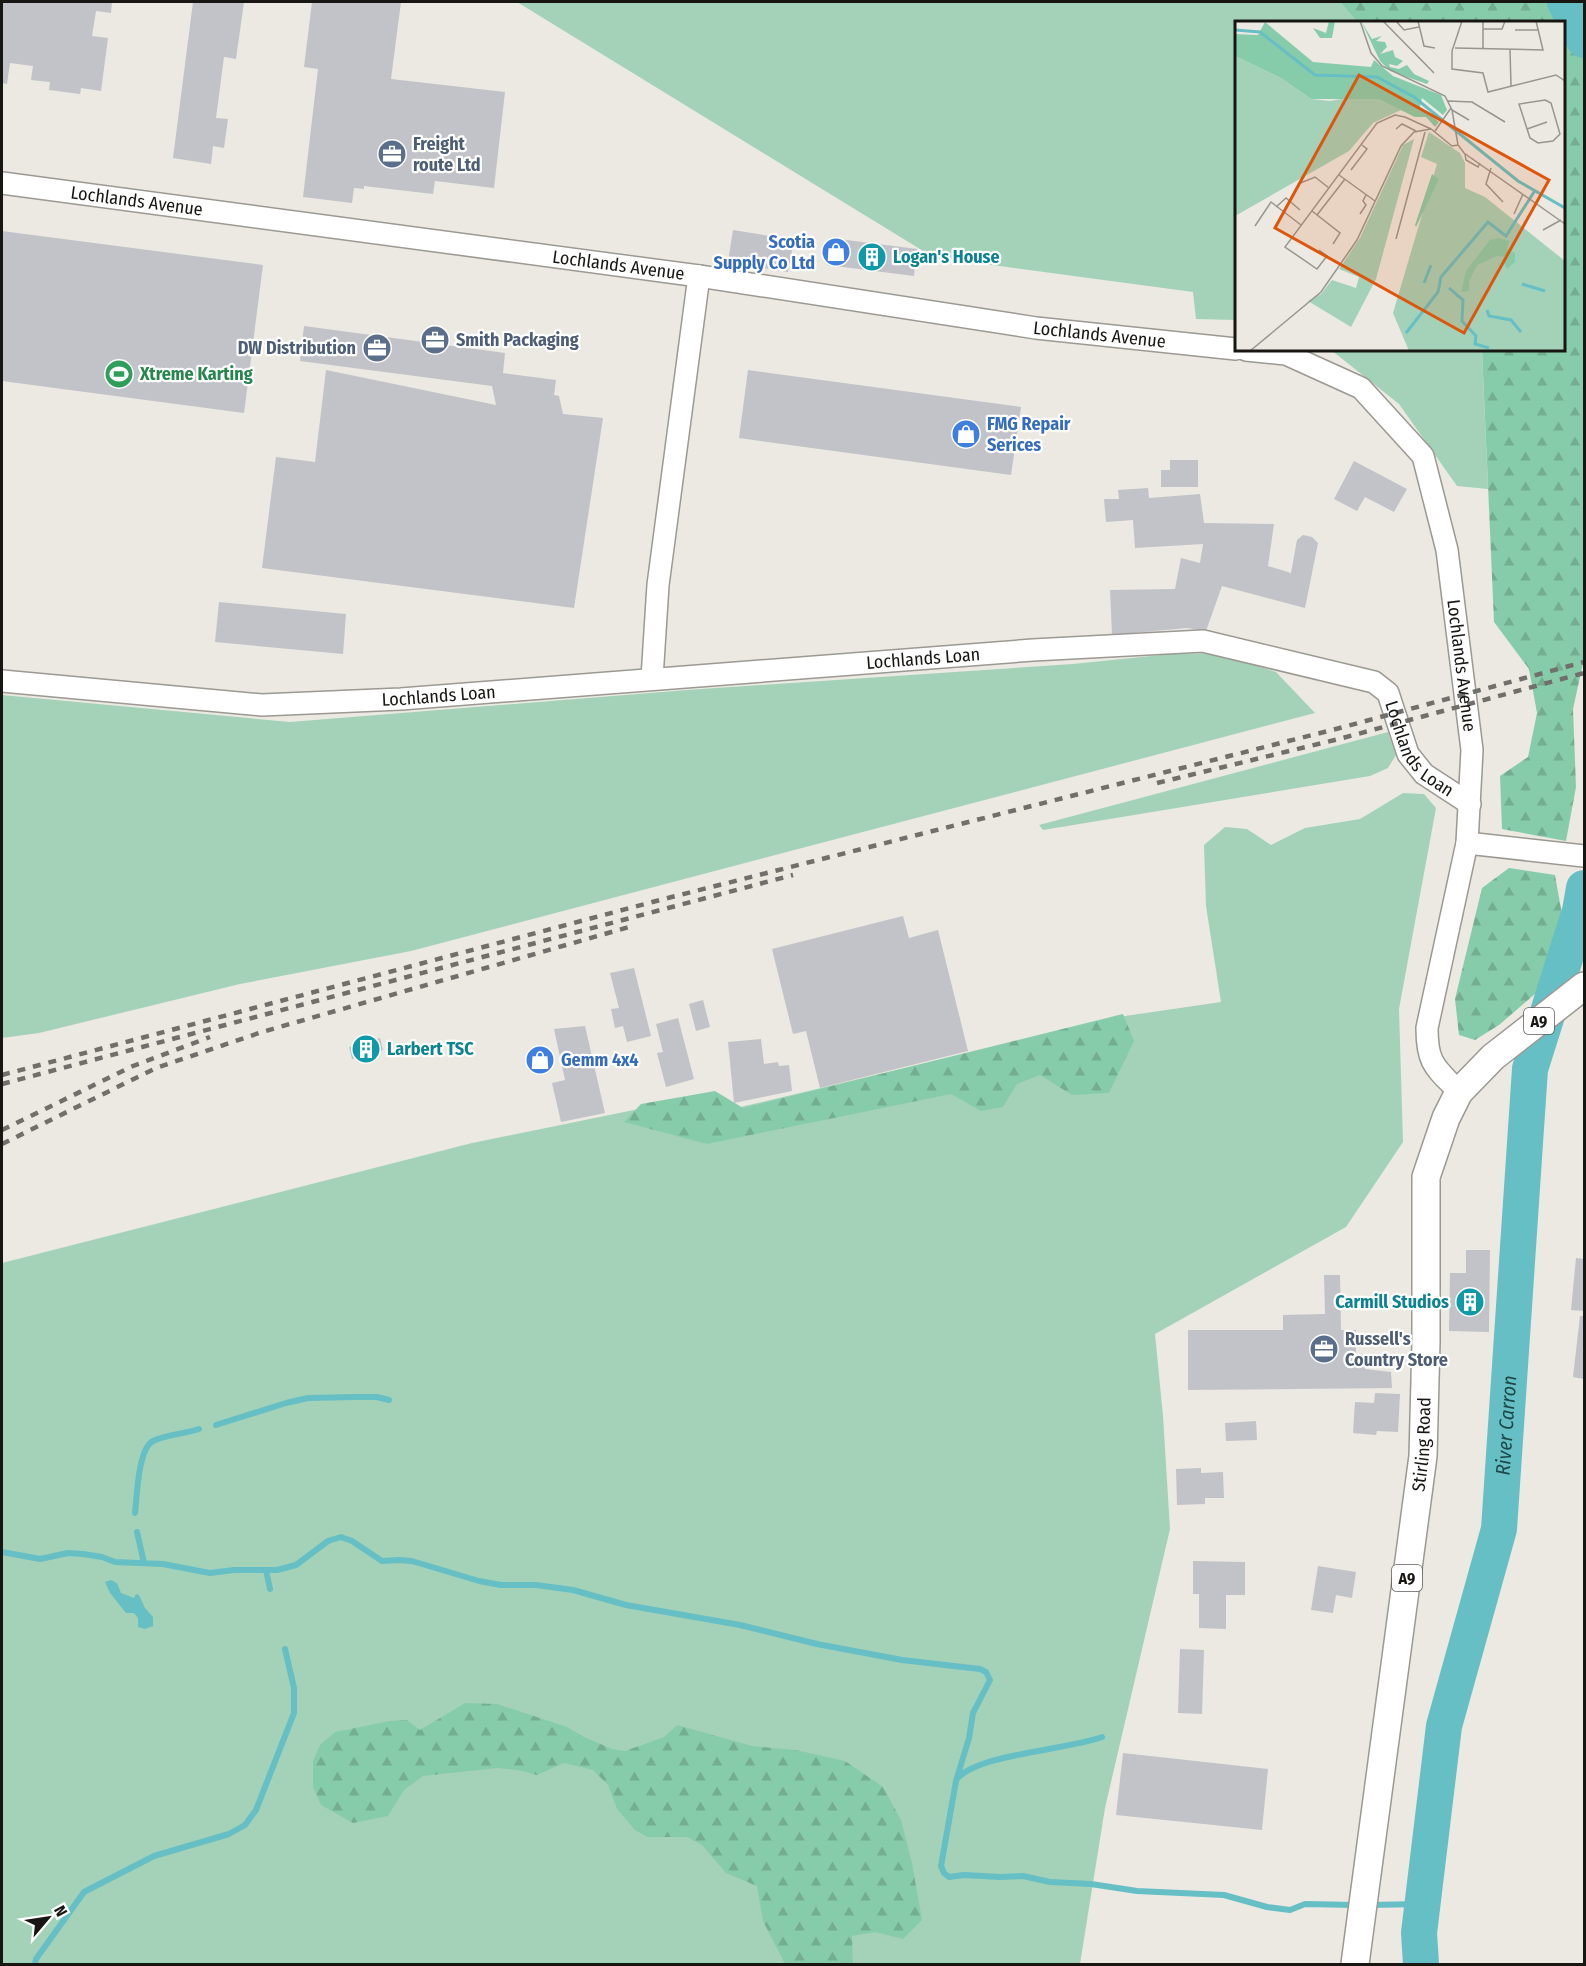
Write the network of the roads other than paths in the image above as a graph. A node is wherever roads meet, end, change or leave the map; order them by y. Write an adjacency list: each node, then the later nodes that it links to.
1 (2, 183): 2 (street, Lochlands Avenue)
2 (699, 276): 3 (street, Lochlands Avenue); 5 (street)
3 (1235, 348)
4 (1256, 351): 7 (street, Lochlands Avenue)
5 (652, 678): 6 (street, Lochlands Loan); 7 (street, Lochlands Loan)
6 (2, 681)
7 (1470, 804): 8 (street, Lochlands Loan)
8 (1467, 843): 9 (street); 11 (street, Lochlands Loan)
9 (1584, 856)
10 (1584, 986): 11 (main road, Stirling Road / A9)
11 (1459, 1092): 12 (main road, Stirling Road / A9)
12 (1355, 1965)

